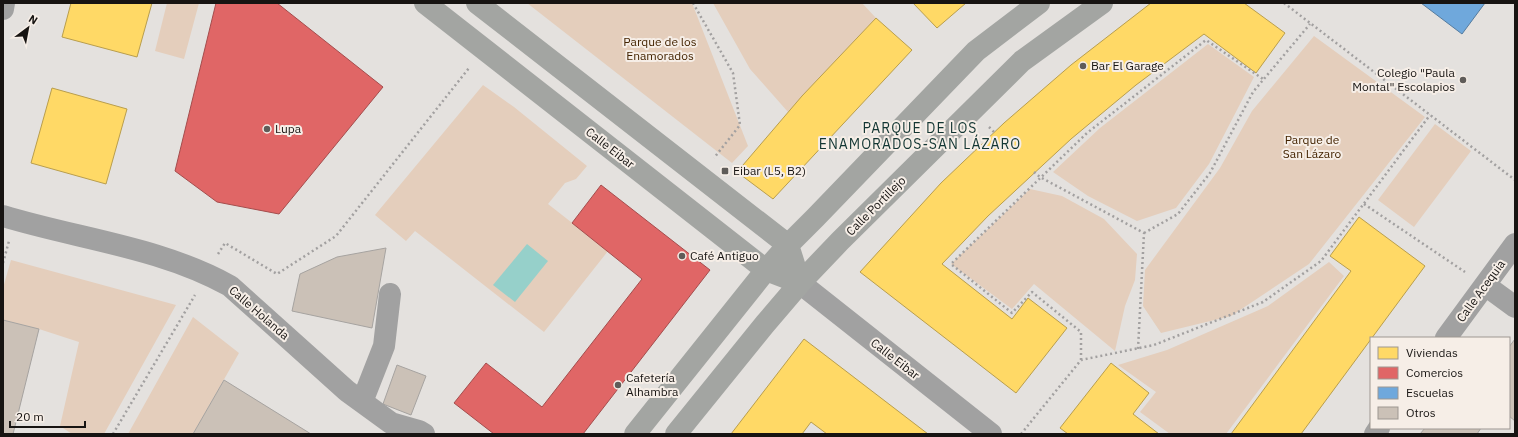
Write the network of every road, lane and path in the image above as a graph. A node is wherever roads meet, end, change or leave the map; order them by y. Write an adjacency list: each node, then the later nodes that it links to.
1 (4, 3): 8 (street)
2 (425, 3): 10 (main road, Calle Eibar)
3 (477, 3): 14 (main road)
4 (693, 3): 14 (path)
5 (1039, 3): 21 (main road)
6 (1102, 3): 24 (main road, Calle Portillejo)
7 (1284, 3): 9 (path)
8 (3, 9)
9 (1310, 24): 11 (path); 12 (path)
10 (484, 49): 22 (main road, Calle Eibar); 23 (path)
11 (1263, 79): 15 (path); 19 (path)
12 (1430, 115): 16 (path); 17 (path)
13 (1034, 172): 15 (path)
14 (700, 176): 21 (main road)
15 (1040, 177): 19 (path); 30 (path)
16 (1515, 180)
17 (1364, 204): 25 (path); 29 (path)
18 (3, 216): 23 (street, Calle Holanda)
19 (1144, 233): 29 (path)
20 (1515, 244): 25 (street, Calle Acequia)
21 (788, 245): 22 (main road); 24 (main road)
22 (766, 270): 24 (main road, Calle Eibar); 34 (main road)
23 (207, 273): 31 (street, Calle Holanda); 33 (path)
24 (800, 283): 35 (main road, Calle Portillejo); 36 (street, Calle Eibar)
25 (1485, 286): 27 (street); 28 (street, Calle Acequia)
26 (390, 294): 31 (street)
27 (1515, 307)
28 (1447, 337)
29 (1138, 348): 30 (path)
30 (1081, 360): 37 (path)
31 (366, 405): 32 (street, Calle Holanda)
32 (421, 432)
33 (113, 434)
34 (635, 434)
35 (676, 434)
36 (991, 434)
37 (1021, 434)

